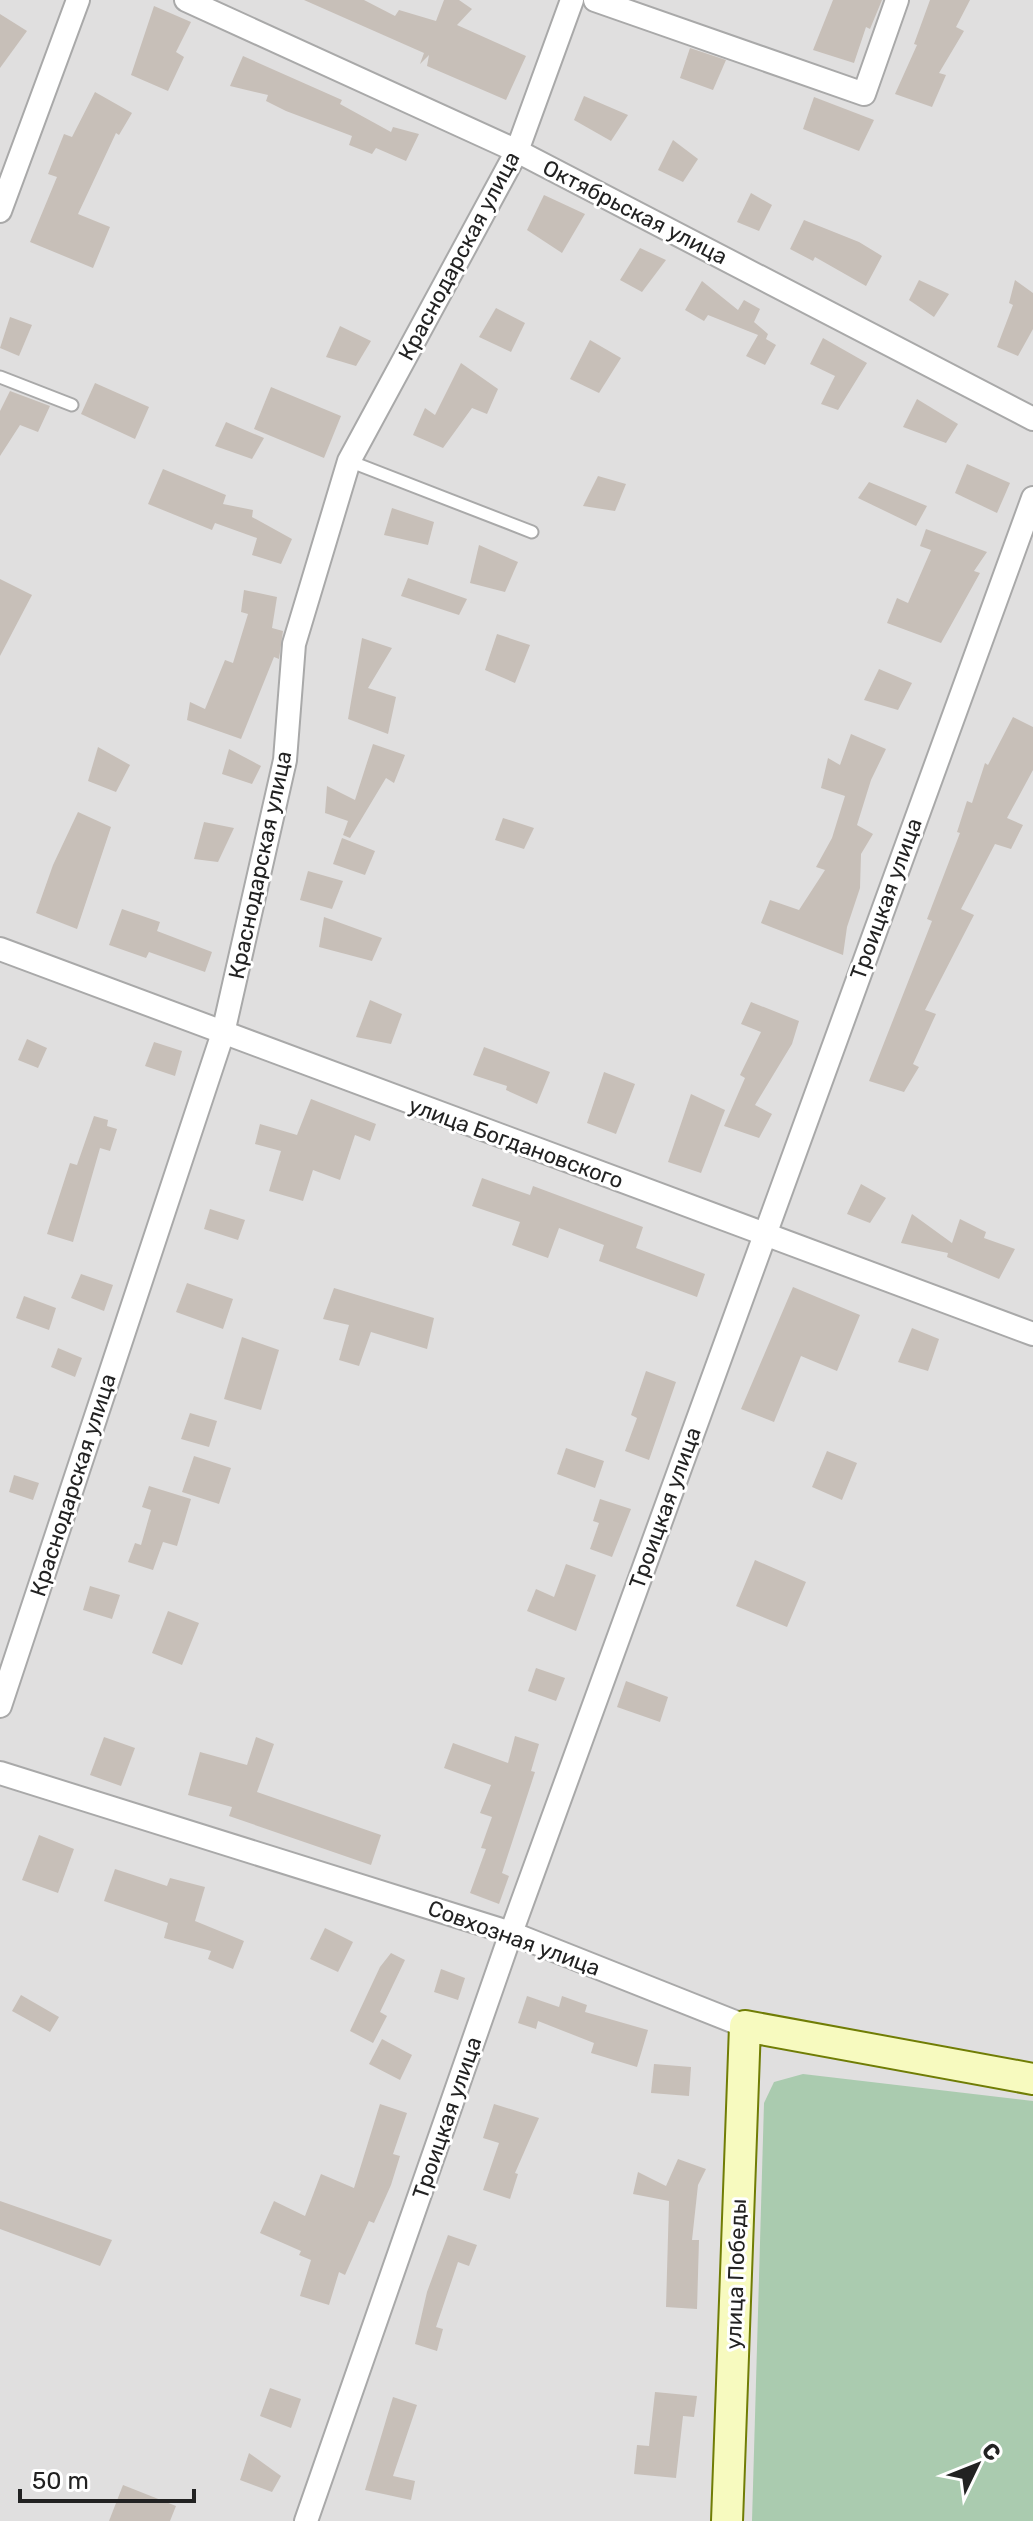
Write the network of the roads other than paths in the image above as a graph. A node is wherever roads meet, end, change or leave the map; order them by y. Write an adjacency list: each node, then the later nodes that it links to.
1 (78, 0): 7 (street)
2 (186, 0): 6 (street, Октябрьская улица)
3 (572, 0): 6 (street, Краснодарская улица)
4 (595, 0): 5 (street)
5 (897, 0)
6 (517, 151): 10 (street, Октябрьская улица); 11 (street, Краснодарская улица)
7 (0, 211)
8 (0, 377): 9 (lane)
9 (72, 405)
10 (1033, 419)
11 (349, 461): 13 (lane); 15 (street, Краснодарская улица)
12 (1033, 498): 16 (street, Троицкая улица)
13 (532, 532)
14 (0, 949): 15 (street, улица Богдановского)
15 (223, 1033): 16 (street, улица Богдановского); 18 (street, Краснодарская улица)
16 (763, 1235): 17 (street, улица Богдановского); 20 (street, Троицкая улица)
17 (1033, 1334)
18 (0, 1706)
19 (0, 1773): 20 (street, Совхозная улица)
20 (511, 1933): 21 (street, Совхозная улица); 23 (street, Троицкая улица)
21 (745, 2026): 22 (street, Совхозная улица); 24 (street, улица Победы)
22 (1033, 2079)
23 (306, 2521)
24 (727, 2521)

